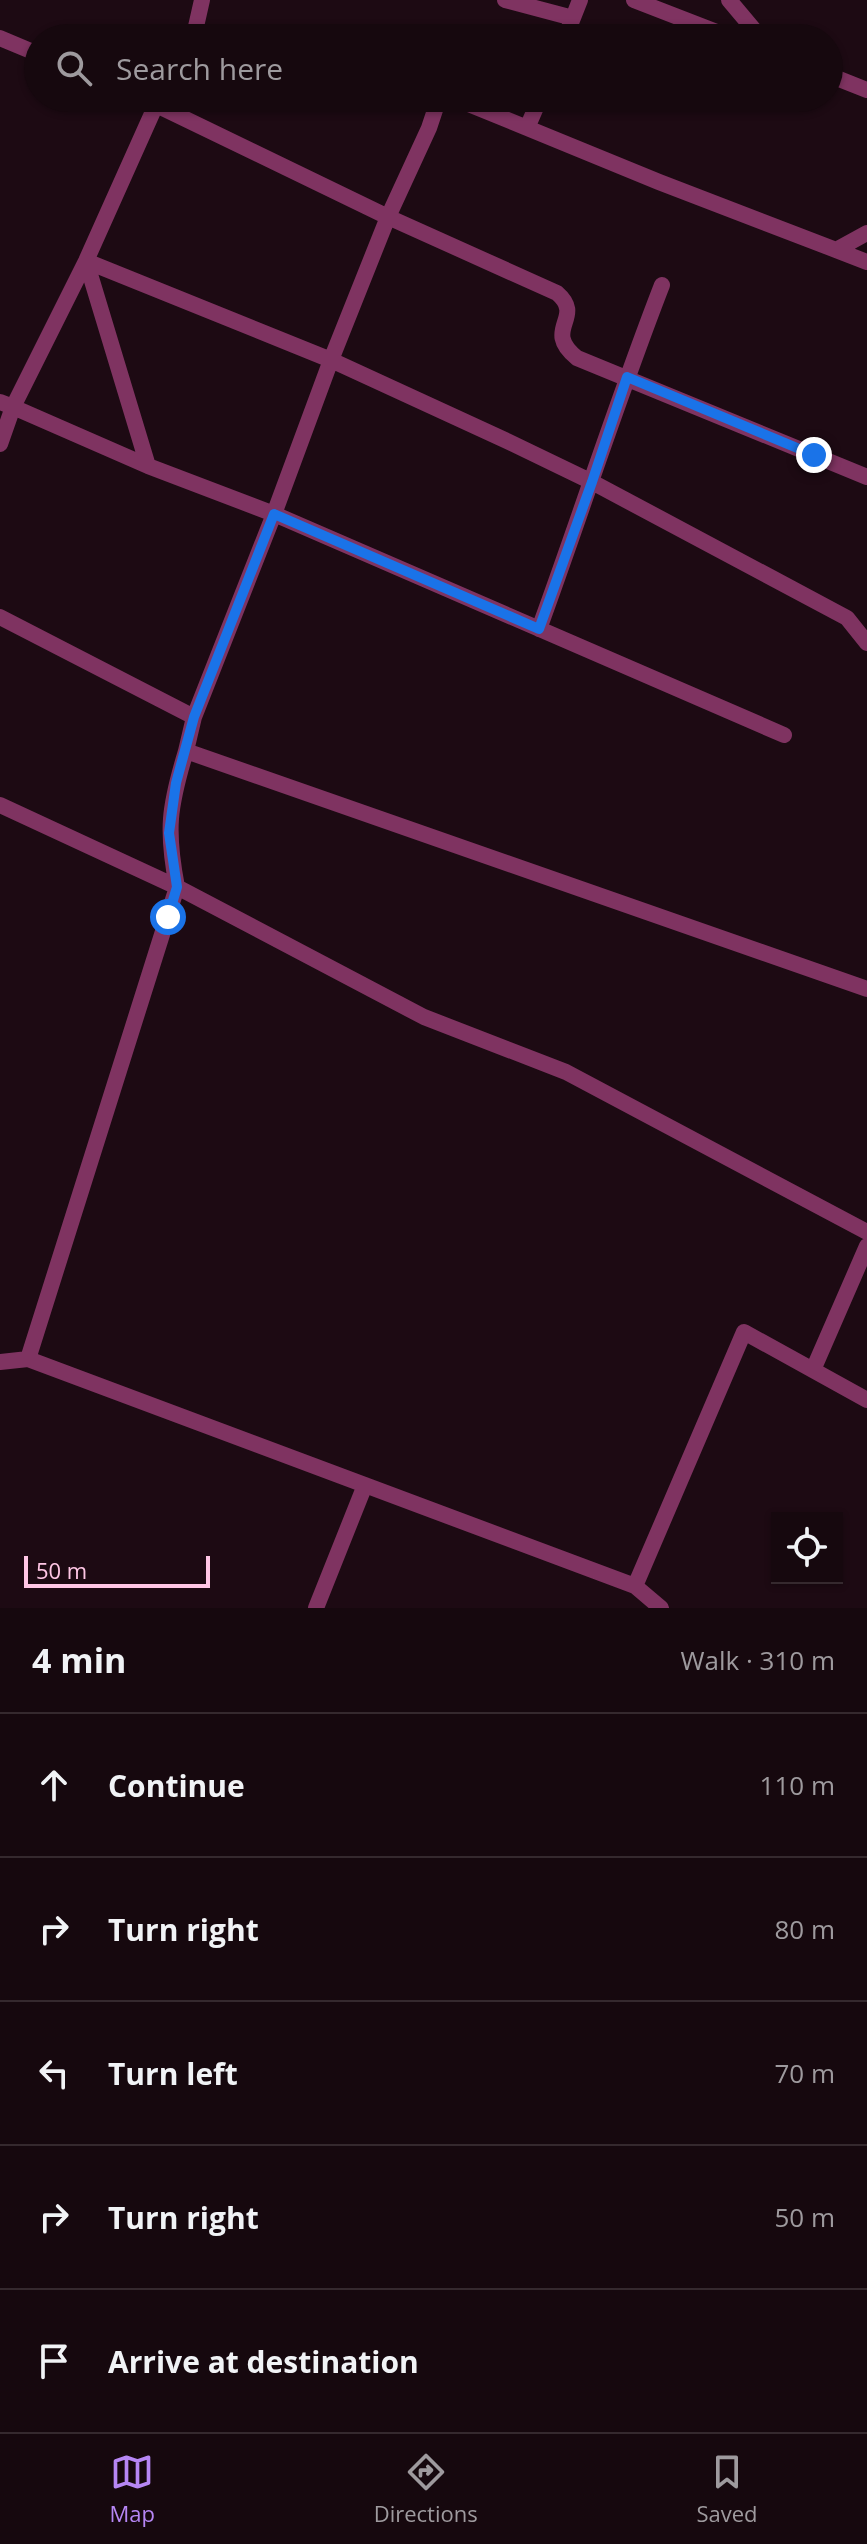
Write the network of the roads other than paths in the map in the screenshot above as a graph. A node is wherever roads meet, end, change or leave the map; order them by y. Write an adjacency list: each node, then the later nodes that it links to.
1 (202, 0): 7 (street)
2 (505, 0): 6 (street)
3 (580, 0): 6 (street)
4 (634, 0): 9 (street)
5 (729, 0): 10 (street)
6 (573, 18): 8 (street)
7 (196, 24)
8 (571, 24)
9 (696, 24)
10 (749, 24)
11 (0, 38): 12 (street)
12 (24, 48)
13 (843, 81): 14 (street)
14 (867, 90)
15 (147, 112): 24 (street)
16 (176, 112): 21 (street)
17 (434, 112): 21 (street)
18 (488, 112): 20 (street)
19 (534, 112): 20 (street)
20 (527, 128): 23 (street)
21 (388, 217): 27 (street); 28 (street)
22 (867, 233): 23 (street)
23 (836, 250): 25 (street)
24 (86, 261): 27 (street); 29 (street); 31 (street)
25 (867, 262)
26 (662, 285): 28 (street)
27 (331, 360): 33 (street); 34 (street)
28 (627, 377): 32 (street); 33 (street)
29 (7, 405): 30 (street); 31 (street)
30 (0, 444)
31 (148, 466): 34 (street)
32 (867, 477)
33 (592, 482): 36 (street); 37 (street)
34 (274, 514): 36 (street); 38 (street)
35 (0, 617): 38 (street)
36 (539, 629): 39 (street)
37 (867, 643)
38 (194, 717): 40 (street)
39 (784, 735)
40 (186, 751): 42 (street); 43 (street)
41 (0, 805): 42 (street)
42 (177, 887): 44 (street); 46 (street)
43 (867, 989)
44 (867, 1232)
45 (867, 1246): 48 (street)
46 (28, 1359): 47 (street); 50 (street)
47 (0, 1362)
48 (813, 1370): 49 (street); 51 (street)
49 (867, 1400)
50 (365, 1485): 51 (street); 52 (street)
51 (635, 1586): 53 (street)
52 (316, 1608)
53 (661, 1608)

